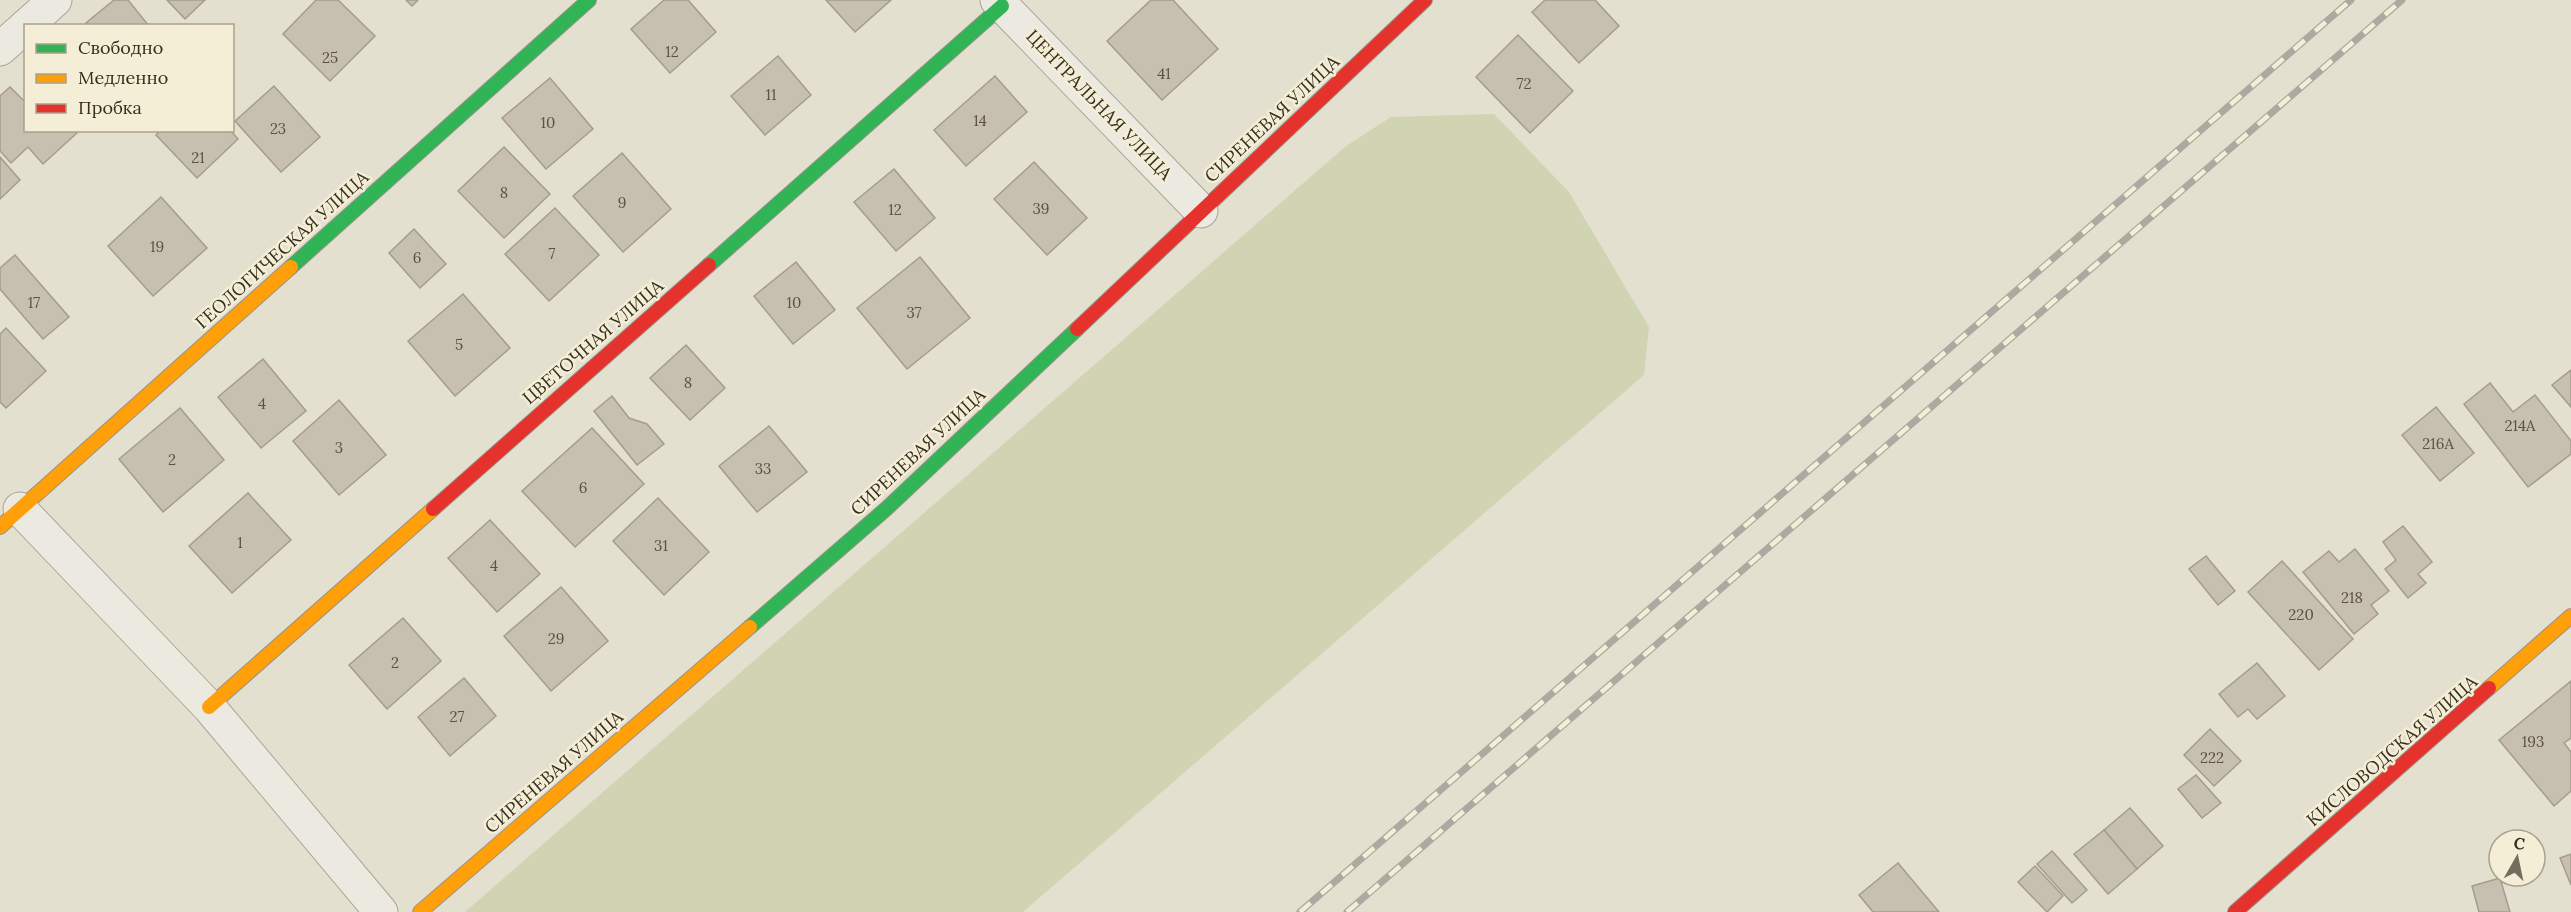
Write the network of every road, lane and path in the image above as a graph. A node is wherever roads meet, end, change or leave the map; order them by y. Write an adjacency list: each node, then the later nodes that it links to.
1 (55, 0): 5 (street)
2 (589, 0): 9 (street, ГЕОЛОГИЧЕСКАЯ УЛИЦА)
3 (1425, 0): 8 (street, СИРЕНЕВАЯ УЛИЦА)
4 (1000, 3): 8 (street, ЦЕНТРАЛЬНАЯ УЛИЦА); 11 (street, ЦВЕТОЧНАЯ УЛИЦА)
5 (28, 24)
6 (24, 28): 7 (street)
7 (0, 49)
8 (1201, 211): 13 (street, СИРЕНЕВАЯ УЛИЦА)
9 (10, 518): 11 (street)
10 (2571, 616): 14 (street, КИСЛОВОДСКАЯ УЛИЦА)
11 (209, 707): 12 (street)
12 (381, 912)
13 (420, 912)
14 (2235, 912)

